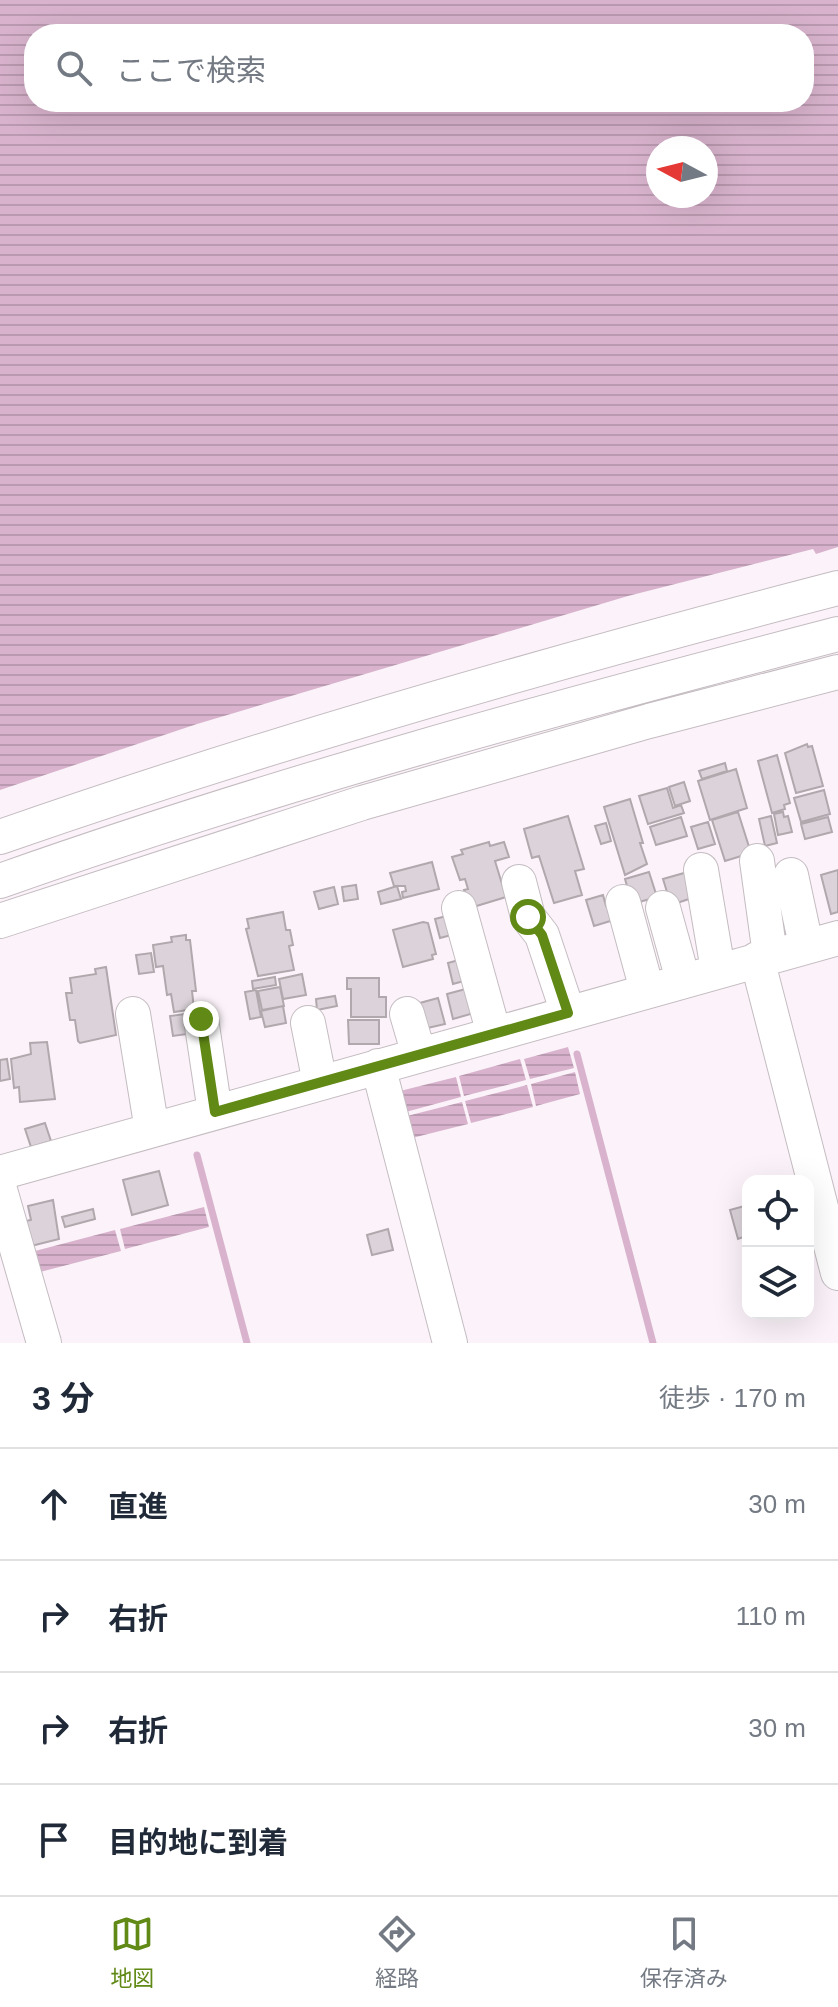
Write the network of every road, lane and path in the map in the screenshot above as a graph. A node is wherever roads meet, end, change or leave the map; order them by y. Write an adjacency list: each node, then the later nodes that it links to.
1 (838, 588): 4 (street)
2 (838, 634): 8 (street)
3 (838, 672): 13 (street)
4 (0, 837)
5 (757, 861): 15 (street)
6 (701, 870): 16 (street)
7 (791, 875): 14 (street)
8 (0, 881)
9 (519, 882): 19 (street)
10 (623, 902): 18 (street)
11 (459, 908): 24 (street)
12 (663, 908): 17 (street)
13 (0, 921)
14 (822, 942): 15 (street)
15 (763, 957): 16 (street); 32 (street)
16 (718, 970): 17 (street)
17 (683, 980): 18 (street)
18 (647, 990): 19 (street)
19 (568, 1013): 24 (street)
20 (133, 1014): 29 (street)
21 (407, 1014): 25 (street)
22 (201, 1019): 28 (street)
23 (308, 1023): 27 (street)
24 (494, 1034): 25 (street)
25 (419, 1055): 26 (street)
26 (378, 1066): 27 (street); 34 (street)
27 (320, 1083): 28 (street)
28 (215, 1112): 29 (street)
29 (152, 1130): 30 (street)
30 (0, 1173)
31 (0, 1190): 33 (street)
32 (838, 1273)
33 (44, 1343)
34 (450, 1343)

